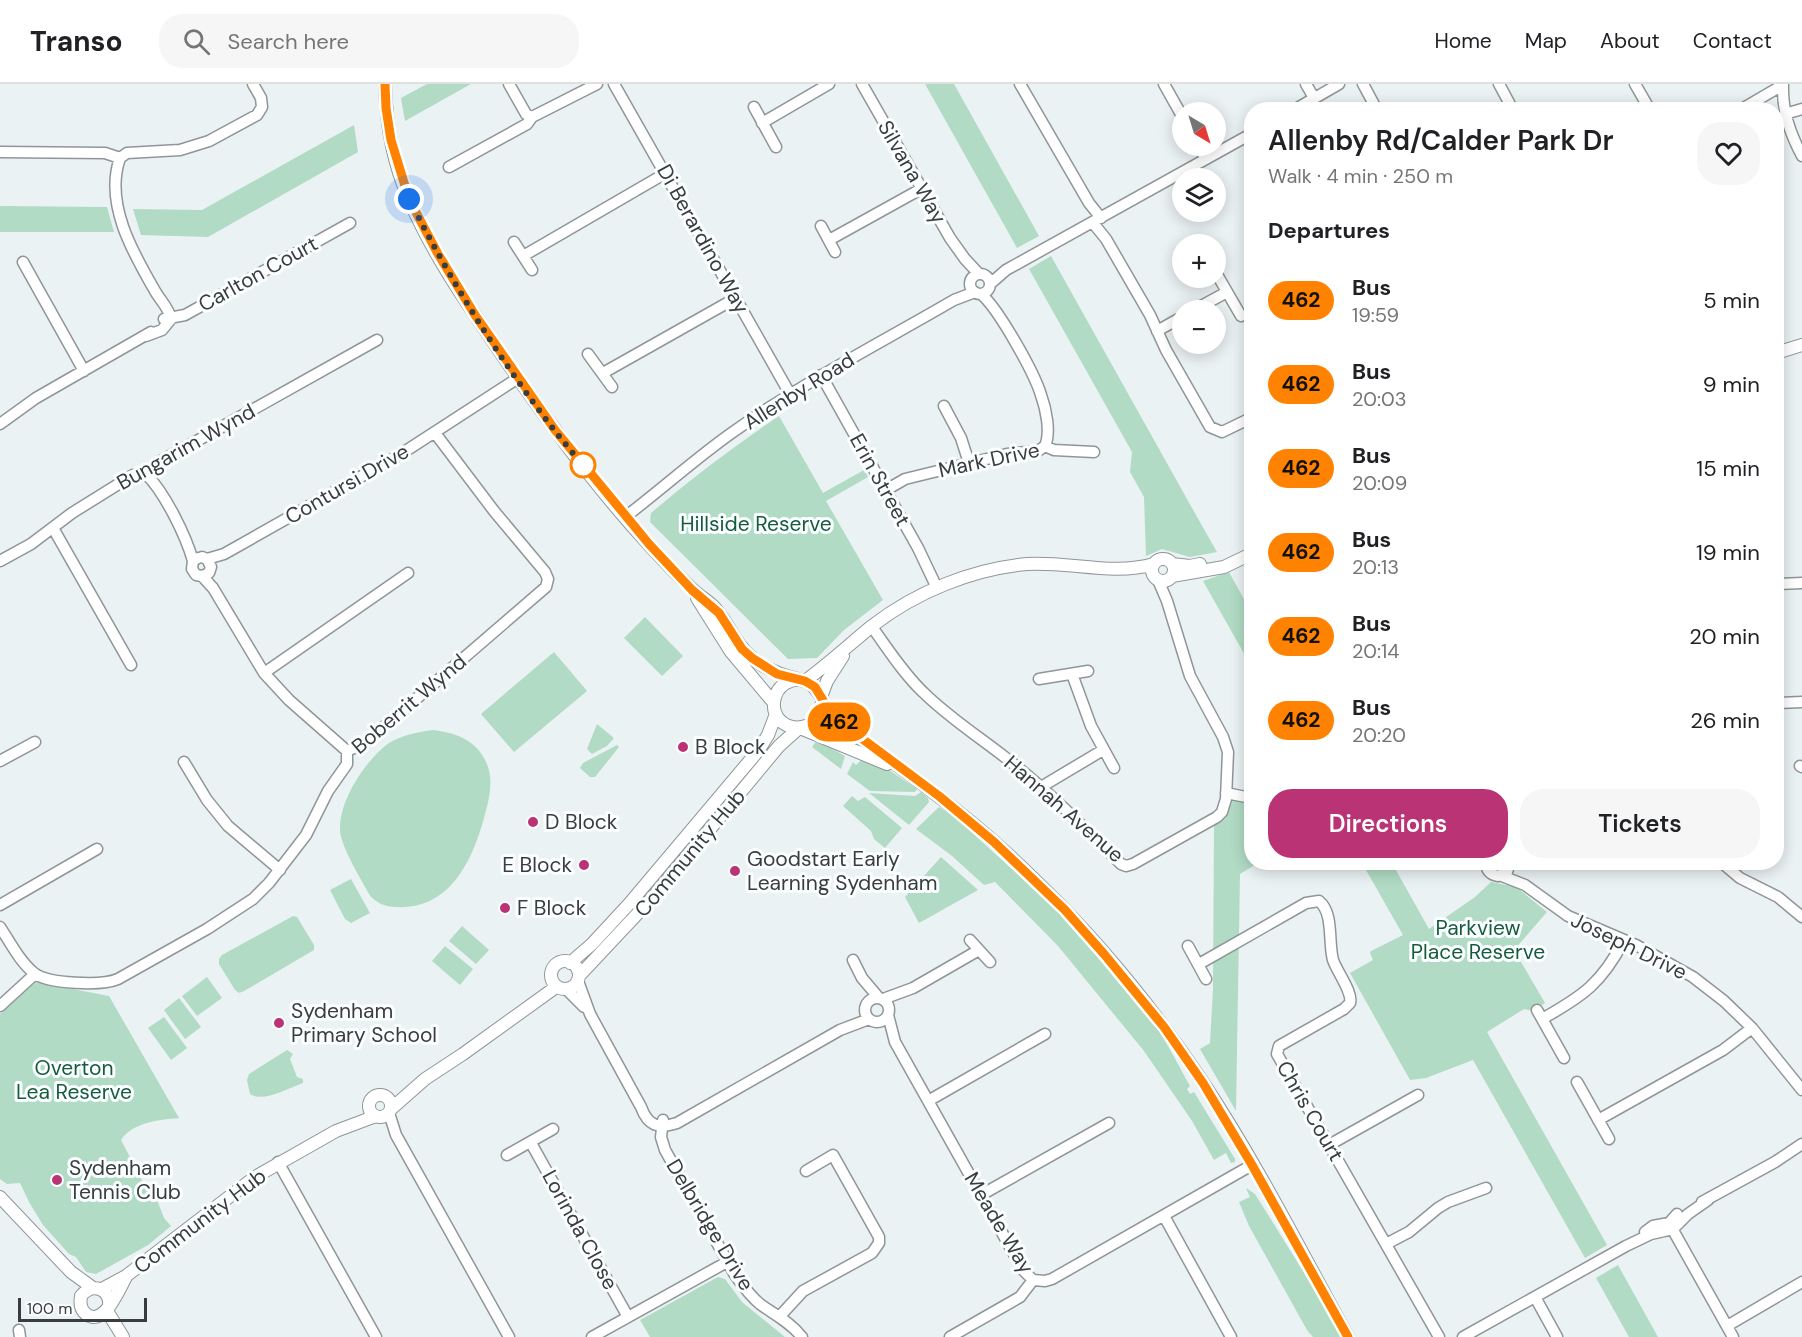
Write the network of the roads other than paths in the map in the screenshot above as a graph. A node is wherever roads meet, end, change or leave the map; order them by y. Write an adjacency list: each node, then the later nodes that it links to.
1 (254, 84): 33 (street)
2 (385, 84): 63 (street)
3 (509, 84): 26 (street)
4 (597, 84): 26 (street)
5 (614, 84): 36 (street, Di Berardino Way)
6 (829, 84): 27 (street)
7 (862, 84): 37 (street, Silvana Way)
8 (1022, 84): 38 (street)
9 (1164, 84): 17 (street)
10 (1306, 84): 16 (street)
11 (1339, 84): 16 (street)
12 (1363, 84): 19 (street)
13 (1499, 84): 20 (street)
14 (1635, 84): 21 (street)
15 (1783, 85): 22 (street); 25 (street)
16 (1314, 98): 18 (street)
17 (1174, 102)
18 (1307, 102)
19 (1373, 102)
20 (1509, 102)
21 (1645, 102)
22 (1754, 102)
23 (753, 107): 27 (street)
24 (1802, 109): 25 (street)
25 (1785, 114): 32 (street)
26 (532, 117): 35 (street)
27 (762, 123): 29 (street)
28 (1244, 138): 34 (street, Allenby Road)
29 (776, 147)
30 (0, 152): 33 (street)
31 (1204, 156): 34 (street)
32 (1802, 156)
33 (120, 158): 53 (street)
34 (1206, 159): 38 (street, Allenby Road)
35 (448, 167)
36 (666, 173): 44 (street); 50 (street, Di Berardino Way)
37 (921, 189): 41 (street); 47 (street, Silvana Way)
38 (1097, 221): 47 (street, Allenby Road); 55 (street)
39 (350, 223): 53 (street, Carlton Court)
40 (821, 226): 41 (street)
41 (828, 240): 43 (street)
42 (514, 242): 44 (street)
43 (835, 252)
44 (523, 255): 46 (street)
45 (23, 262): 60 (street)
46 (532, 270)
47 (980, 284): 62 (street, Allenby Road); 70 (street, Silvana Way)
48 (1225, 288): 49 (street)
49 (1227, 292): 51 (street); 52 (street)
50 (736, 298): 61 (street); 65 (street, Di Berardino Way)
51 (1212, 300)
52 (1241, 316)
53 (168, 319): 60 (street)
54 (1172, 323): 55 (street)
55 (1158, 331): 67 (street)
56 (377, 340): 73 (street, Bungarim Wynd)
57 (1802, 345): 58 (street)
58 (1784, 350)
59 (588, 354): 61 (street)
60 (84, 371): 68 (street)
61 (603, 373): 64 (street)
62 (821, 375): 65 (street, Allenby Road); 74 (street, Erin Street)
63 (516, 376): 69 (street, Contursi Drive); 75 (street)
64 (612, 387)
65 (790, 394): 75 (street, Allenby Road)
66 (944, 406): 72 (street)
67 (1244, 421)
68 (0, 424)
69 (435, 432): 79 (street, Contursi Drive); 101 (street, Boberrit Wynd)
70 (1045, 446): 71 (street, Mark Drive); 72 (street, Mark Drive)
71 (1094, 452)
72 (969, 463): 74 (street, Mark Drive)
73 (146, 474): 76 (street, Bungarim Wynd); 79 (street)
74 (886, 490): 84 (street, Erin Street)
75 (627, 519): 85 (street)
76 (53, 528): 78 (street, Bungarim Wynd); 88 (street)
77 (1244, 554): 81 (street)
78 (0, 561)
79 (204, 566): 90 (street)
80 (408, 573): 90 (street)
81 (1163, 573): 84 (street); 108 (street, Hannah Avenue)
82 (1784, 584): 83 (street)
83 (1802, 584)
84 (937, 588): 86 (street)
85 (692, 590): 92 (street); 97 (street)
86 (870, 629): 87 (street); 107 (street, Hannah Avenue)
87 (849, 648): 92 (street); 94 (street)
88 (131, 665)
89 (1088, 671): 91 (street)
90 (264, 673): 101 (street)
91 (1072, 674): 93 (street); 100 (street)
92 (803, 680): 94 (street); 97 (street)
93 (1039, 680)
94 (821, 699): 98 (street); 105 (street)
95 (1802, 702): 96 (street)
96 (1784, 703)
97 (775, 708): 98 (street); 106 (street, Community Hub)
98 (799, 728): 105 (street); 109 (street, Community Hub)
99 (35, 742): 102 (street)
100 (1103, 750): 104 (street); 107 (street)
101 (347, 751): 114 (street, Boberrit Wynd)
102 (0, 761)
103 (184, 762): 114 (street)
104 (1114, 768)
105 (908, 773): 166 (street)
106 (729, 785): 109 (street); 111 (street, Community Hub)
107 (1041, 787): 108 (street, Hannah Avenue)
108 (1226, 793): 110 (street)
109 (740, 794): 113 (street, Community Hub)
110 (1244, 797)
111 (677, 847): 113 (street); 130 (street, Community Hub)
112 (97, 849): 121 (street)
113 (688, 856): 134 (street, Community Hub)
114 (280, 870): 132 (street, Boberrit Wynd)
115 (1489, 870): 119 (street, Joseph Drive)
116 (1508, 870): 119 (street)
117 (1514, 870): 120 (street, Joseph Drive)
118 (1731, 870): 122 (street)
119 (1502, 876): 120 (street, Joseph Drive)
120 (1525, 885): 125 (street, Joseph Drive)
121 (0, 905)
122 (1802, 917)
123 (0, 927): 132 (street)
124 (970, 940): 127 (street)
125 (1624, 940): 141 (street, Joseph Drive); 144 (street)
126 (1188, 946): 131 (street)
127 (979, 950): 129 (street); 137 (street)
128 (853, 960): 133 (street)
129 (990, 962)
130 (570, 963): 134 (street); 136 (street)
131 (1198, 964): 135 (street); 161 (street, Chris Court)
132 (35, 974): 138 (street)
133 (862, 978): 137 (street); 140 (street)
134 (578, 979): 136 (street); 139 (street)
135 (1206, 979)
136 (558, 985): 139 (street); 145 (street, Community Hub)
137 (885, 1005): 140 (street); 140 (street); 143 (street, Meade Way)
138 (0, 1006)
139 (590, 1014): 154 (street)
140 (869, 1014): 143 (street, Meade Way); 154 (street)
141 (1752, 1028): 147 (street, Joseph Drive); 153 (street)
142 (1045, 1034): 150 (street)
143 (895, 1042): 150 (street, Meade Way)
144 (1564, 1059)
145 (425, 1079): 149 (street, Community Hub); 152 (street, Community Hub)
146 (1577, 1082): 153 (street)
147 (1802, 1090)
148 (1418, 1095): 161 (street)
149 (385, 1096): 151 (street); 152 (street)
150 (928, 1101): 169 (street, Meade Way)
151 (369, 1105): 152 (street); 157 (street, Community Hub)
152 (384, 1114): 157 (street, Community Hub); 188 (street)
153 (1598, 1120): 158 (street)
154 (662, 1123): 174 (street, Delbridge Drive)
155 (1109, 1123): 169 (street)
156 (553, 1129): 159 (street)
157 (336, 1131): 164 (street, Community Hub)
158 (1609, 1139)
159 (531, 1143): 163 (street); 184 (street, Lorinda Close)
160 (1802, 1144): 165 (street)
161 (1329, 1145): 173 (street, Chris Court)
162 (1802, 1151): 165 (street)
163 (507, 1155)
164 (278, 1162): 176 (street, Community Hub); 187 (street)
165 (1775, 1162): 172 (street)
166 (1252, 1165): 171 (street, Meade Way); 193 (street)
167 (806, 1171): 183 (street)
168 (1486, 1188): 173 (street)
169 (981, 1194): 177 (street, Meade Way)
170 (0, 1197): 175 (street)
171 (1164, 1216): 177 (street, Meade Way); 192 (street)
172 (1671, 1226): 181 (street); 185 (street)
173 (1386, 1244): 194 (street, Chris Court)
174 (727, 1262): 183 (street, Delbridge Drive); 184 (street)
175 (71, 1272): 179 (street); 180 (street)
176 (126, 1276): 179 (street, Community Hub); 182 (street, Community Hub)
177 (1033, 1280): 191 (street)
178 (1802, 1282): 185 (street)
179 (97, 1288): 180 (street); 182 (street)
180 (81, 1296): 182 (street)
181 (1535, 1297): 195 (street); 196 (street)
182 (104, 1311): 186 (street)
183 (780, 1316): 190 (street, Delbridge Drive)
184 (628, 1317): 189 (street)
185 (1727, 1326): 197 (street)
186 (121, 1334)
187 (376, 1337)
188 (509, 1337)
189 (592, 1337)
190 (802, 1337)
191 (950, 1337)
192 (1231, 1337)
193 (1348, 1337)
194 (1438, 1337)
195 (1463, 1337)
196 (1557, 1337)
197 (1733, 1337)

